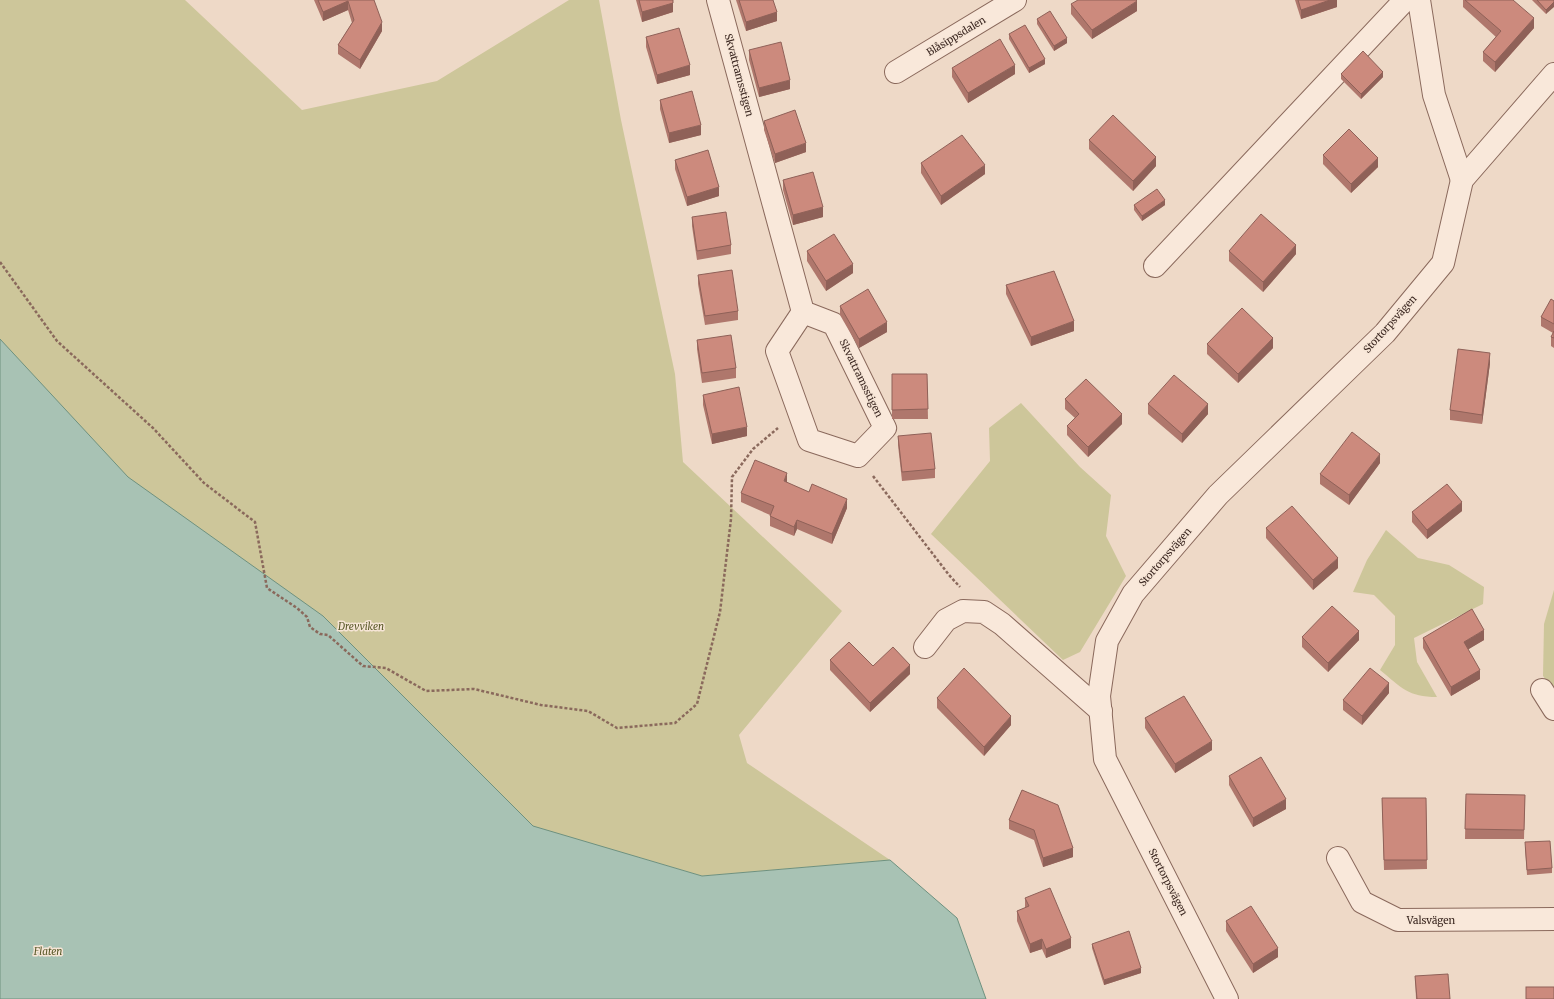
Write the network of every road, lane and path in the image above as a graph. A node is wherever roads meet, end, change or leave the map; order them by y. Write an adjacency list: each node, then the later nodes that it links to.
1 (718, 0): 10 (street, Skvattramsstigen)
2 (1015, 0): 5 (street, Blåsippsdalen)
3 (1405, 0): 9 (street)
4 (1419, 0): 7 (street)
5 (896, 72)
6 (1554, 74): 7 (street, Stortorpsvägen)
7 (1462, 180): 17 (street, Stortorpsvägen)
8 (0, 262): 11 (path)
9 (1155, 266)
10 (803, 312): 11 (street); 12 (street, Skvattramsstigen)
11 (800, 414): 12 (street)
12 (858, 456): 13 (path)
13 (949, 575)
14 (925, 647): 17 (street)
15 (1542, 690): 16 (street)
16 (1554, 709)
17 (1101, 711): 20 (street, Stortorpsvägen)
18 (1338, 858): 19 (street, Valsvägen)
19 (1554, 919)
20 (1226, 999)

